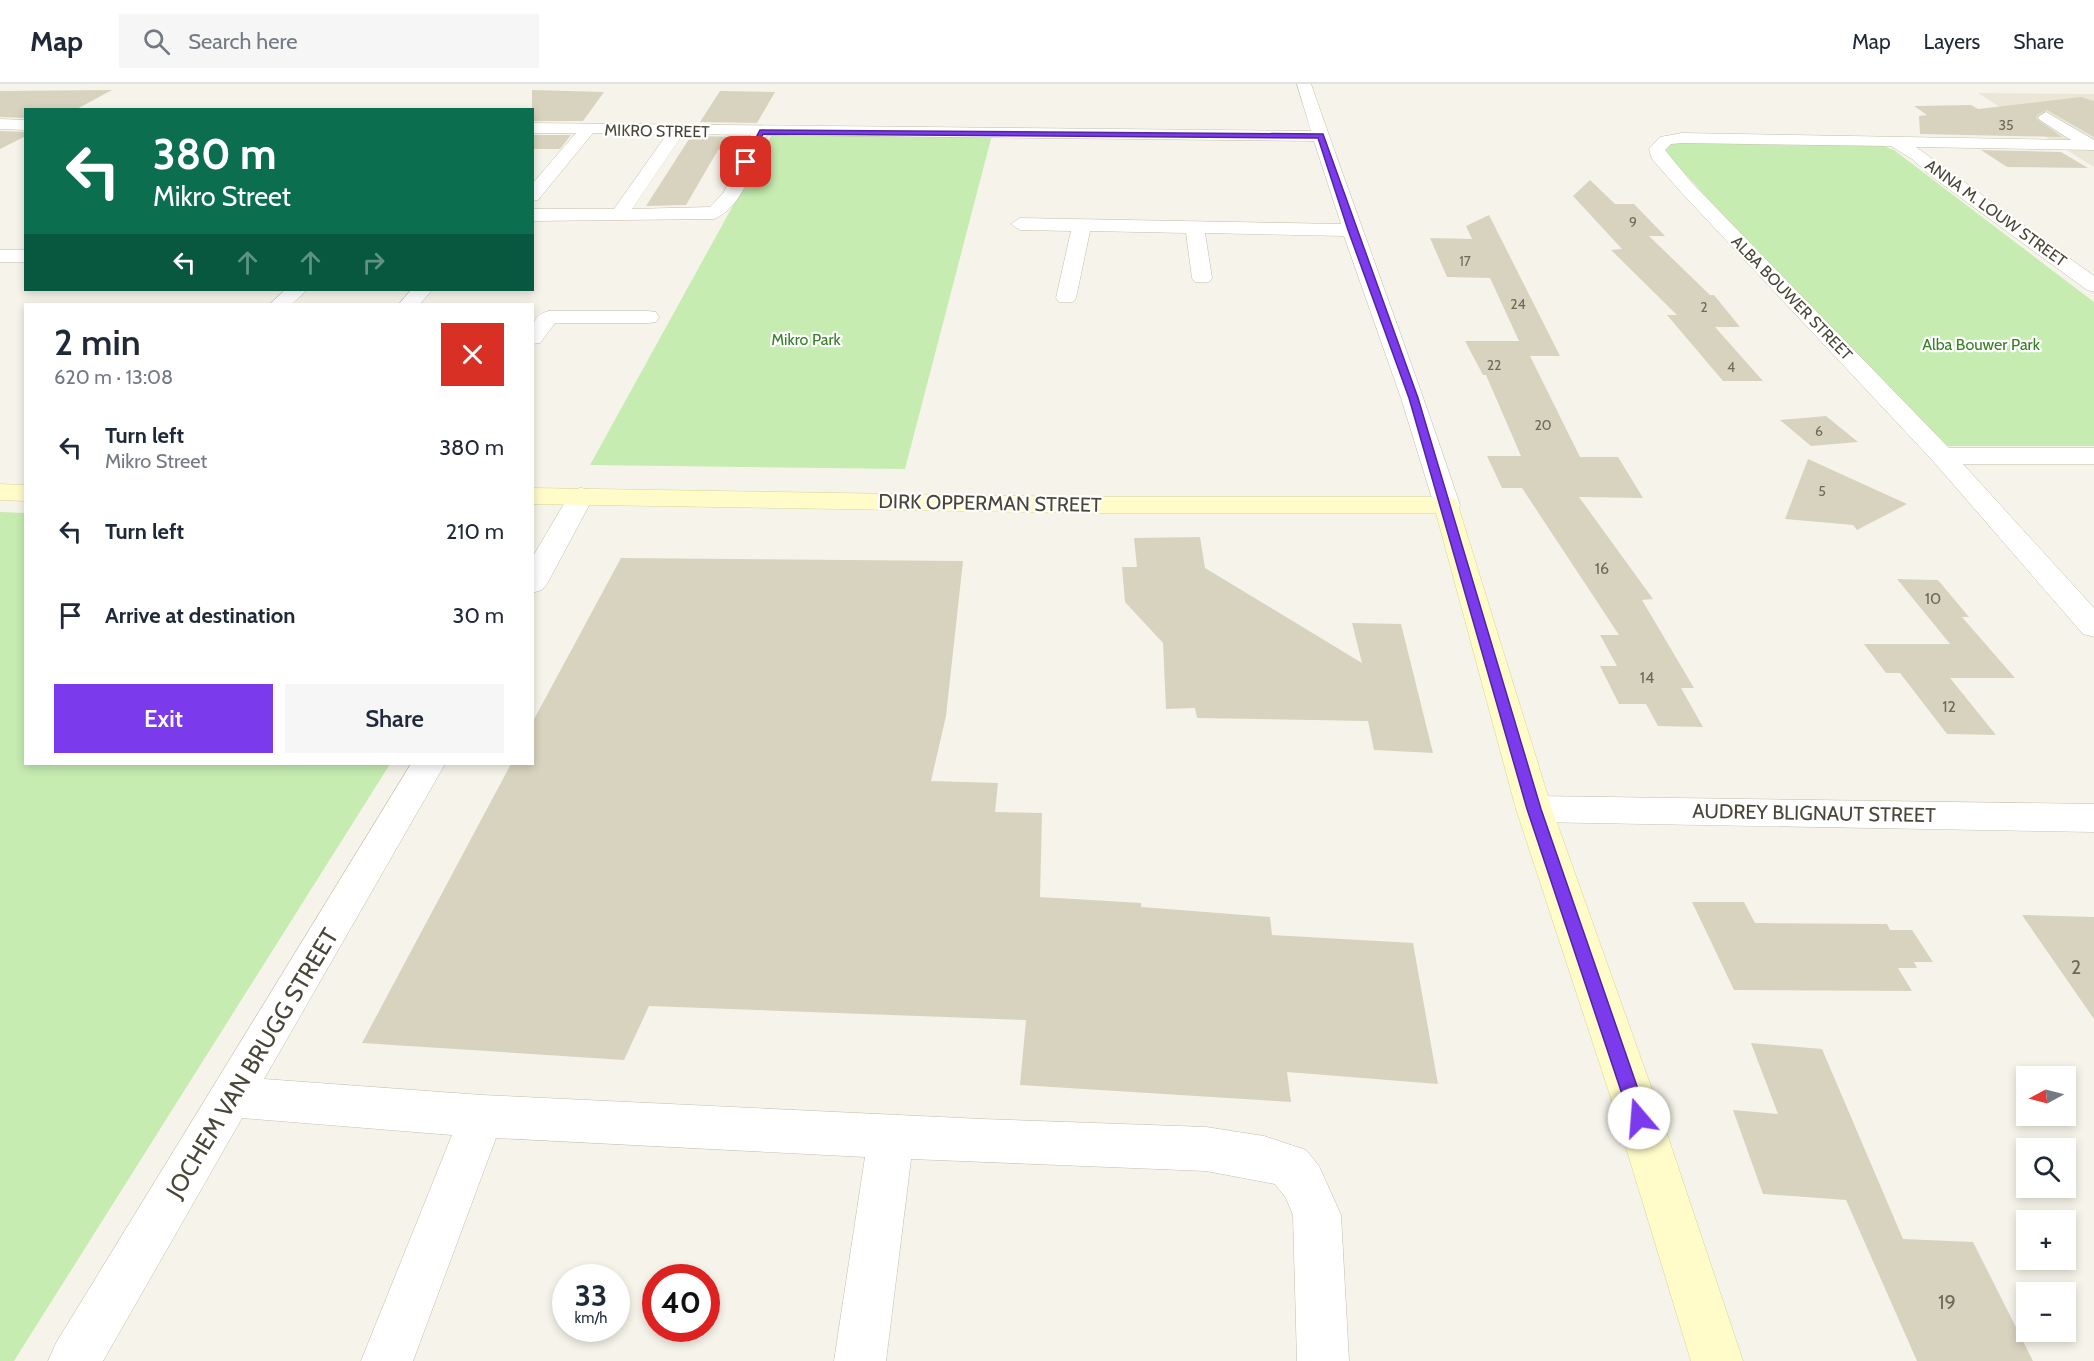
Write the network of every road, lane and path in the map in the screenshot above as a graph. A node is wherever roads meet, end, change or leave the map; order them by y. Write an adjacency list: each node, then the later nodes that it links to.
1 (1304, 84): 9 (street)
2 (2046, 117): 11 (street)
3 (0, 124): 4 (street)
4 (24, 125)
5 (534, 128): 6 (street, MIKRO STREET)
6 (588, 129): 7 (street, MIKRO STREET); 12 (street)
7 (677, 131): 8 (street, MIKRO STREET); 14 (street)
8 (760, 132): 9 (street, MIKRO STREET); 14 (street)
9 (1321, 136): 18 (street)
10 (1897, 143): 11 (street); 22 (street, ANNA M. LOUW STREET); 31 (street, ALBA BOUWER STREET)
11 (2091, 144)
12 (534, 194)
13 (534, 215): 14 (street)
14 (619, 215)
15 (1020, 224): 16 (street)
16 (1082, 225): 17 (street); 25 (street)
17 (1195, 228): 18 (street); 21 (street)
18 (1352, 230): 37 (street)
19 (0, 256): 20 (street)
20 (24, 256)
21 (1202, 278)
22 (2094, 286)
23 (296, 291): 26 (street)
24 (421, 291): 27 (street)
25 (1066, 298)
26 (281, 303)
27 (410, 303)
28 (541, 317): 29 (street); 30 (street)
29 (648, 317)
30 (534, 333)
31 (1942, 456): 32 (street); 39 (street, ALBA BOUWER STREET)
32 (2094, 456)
33 (0, 492): 34 (street)
34 (24, 493)
35 (534, 496): 36 (street, DIRK OPPERMAN STREET)
36 (581, 496): 37 (street, DIRK OPPERMAN STREET); 38 (street)
37 (1447, 505): 41 (street)
38 (534, 580)
39 (2094, 627)
40 (427, 765): 43 (street, JOCHEM VAN BRUGG STREET)
41 (1534, 809): 42 (street, AUDREY BLIGNAUT STREET); 50 (street)
42 (2094, 818)
43 (233, 1097): 44 (street); 46 (street, JOCHEM VAN BRUGG STREET)
44 (482, 1116): 45 (street); 47 (street)
45 (891, 1136): 48 (street); 49 (street)
46 (74, 1361)
47 (387, 1361)
48 (861, 1361)
49 (1323, 1361)
50 (1718, 1361)

